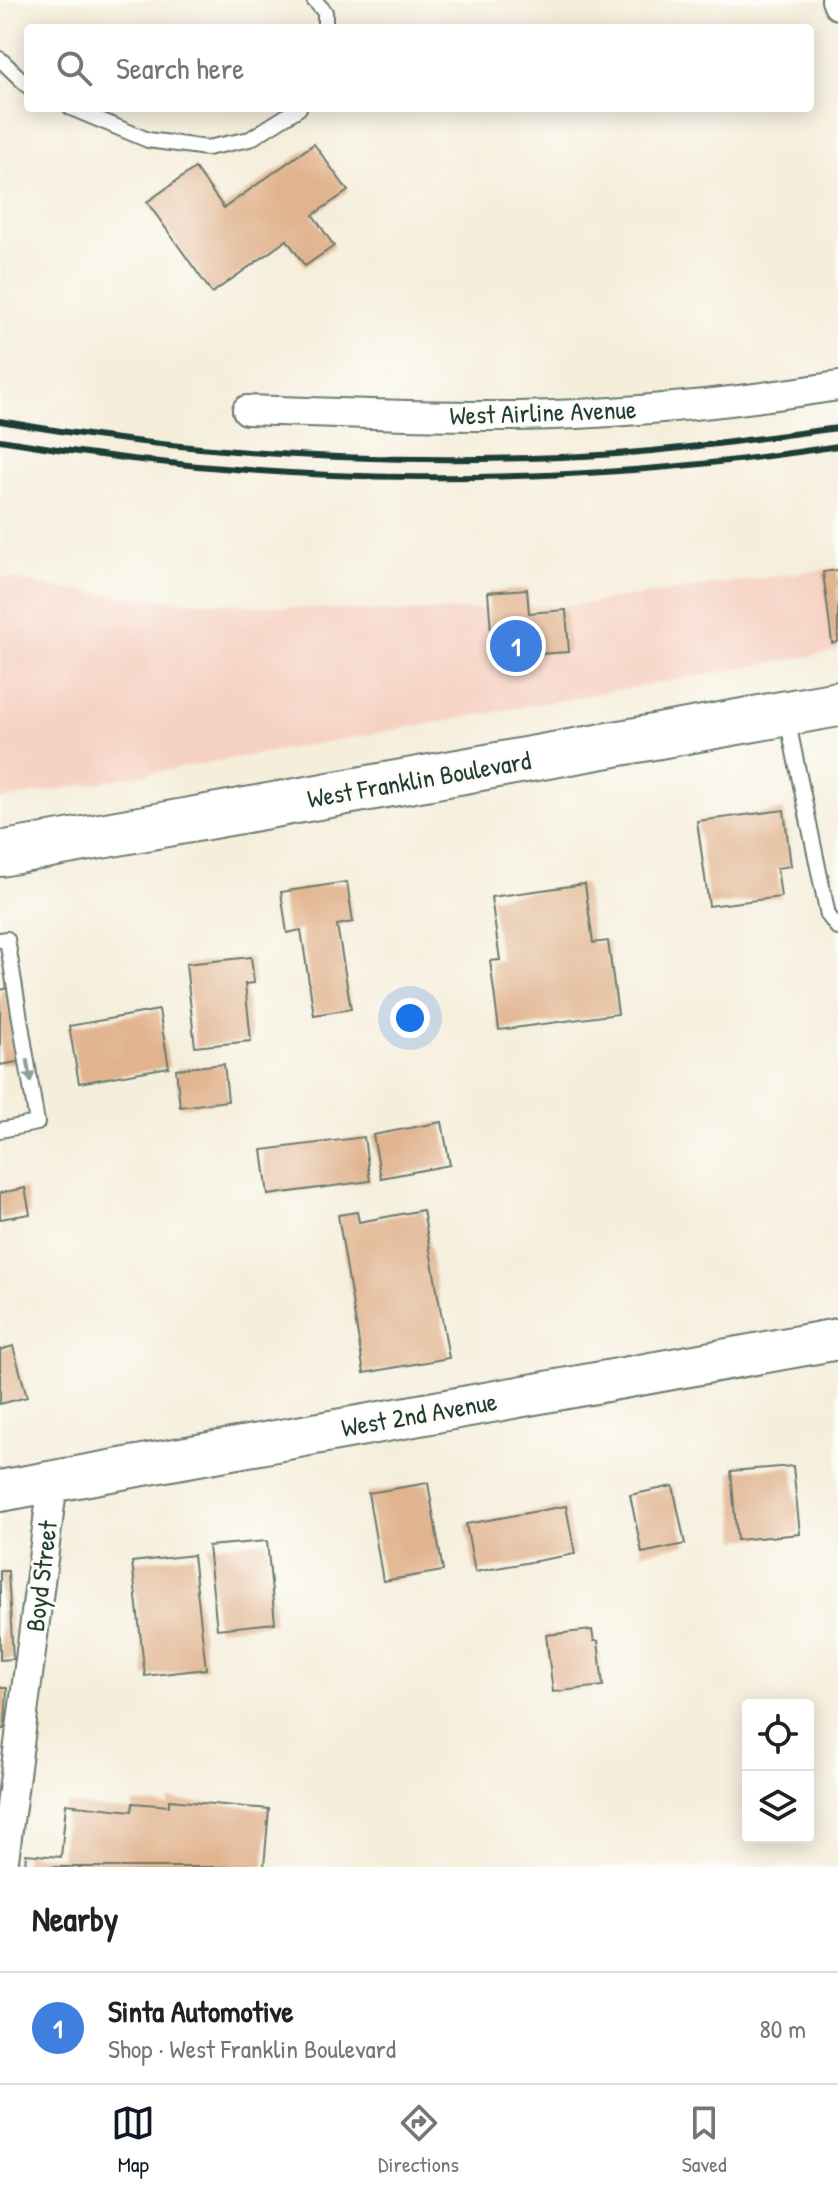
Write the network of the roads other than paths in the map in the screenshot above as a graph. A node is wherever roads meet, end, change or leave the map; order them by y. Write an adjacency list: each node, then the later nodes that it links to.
1 (314, 0): 2 (lane)
2 (325, 24)
3 (0, 59): 4 (lane)
4 (24, 82)
5 (81, 112): 6 (lane)
6 (293, 112)
7 (838, 386): 8 (street, West Airline Avenue)
8 (247, 410)
9 (838, 704): 10 (main road, West Franklin Boulevard)
10 (786, 714): 11 (main road, West Franklin Boulevard); 12 (lane)
11 (0, 854)
12 (838, 928)
13 (3, 940): 14 (lane, one-way to 14)
14 (0, 1130)
15 (838, 1339): 16 (street, West 2nd Avenue)
16 (53, 1482): 17 (street, West 2nd Avenue); 18 (street, Boyd Street)
17 (0, 1491)
18 (4, 1864)

